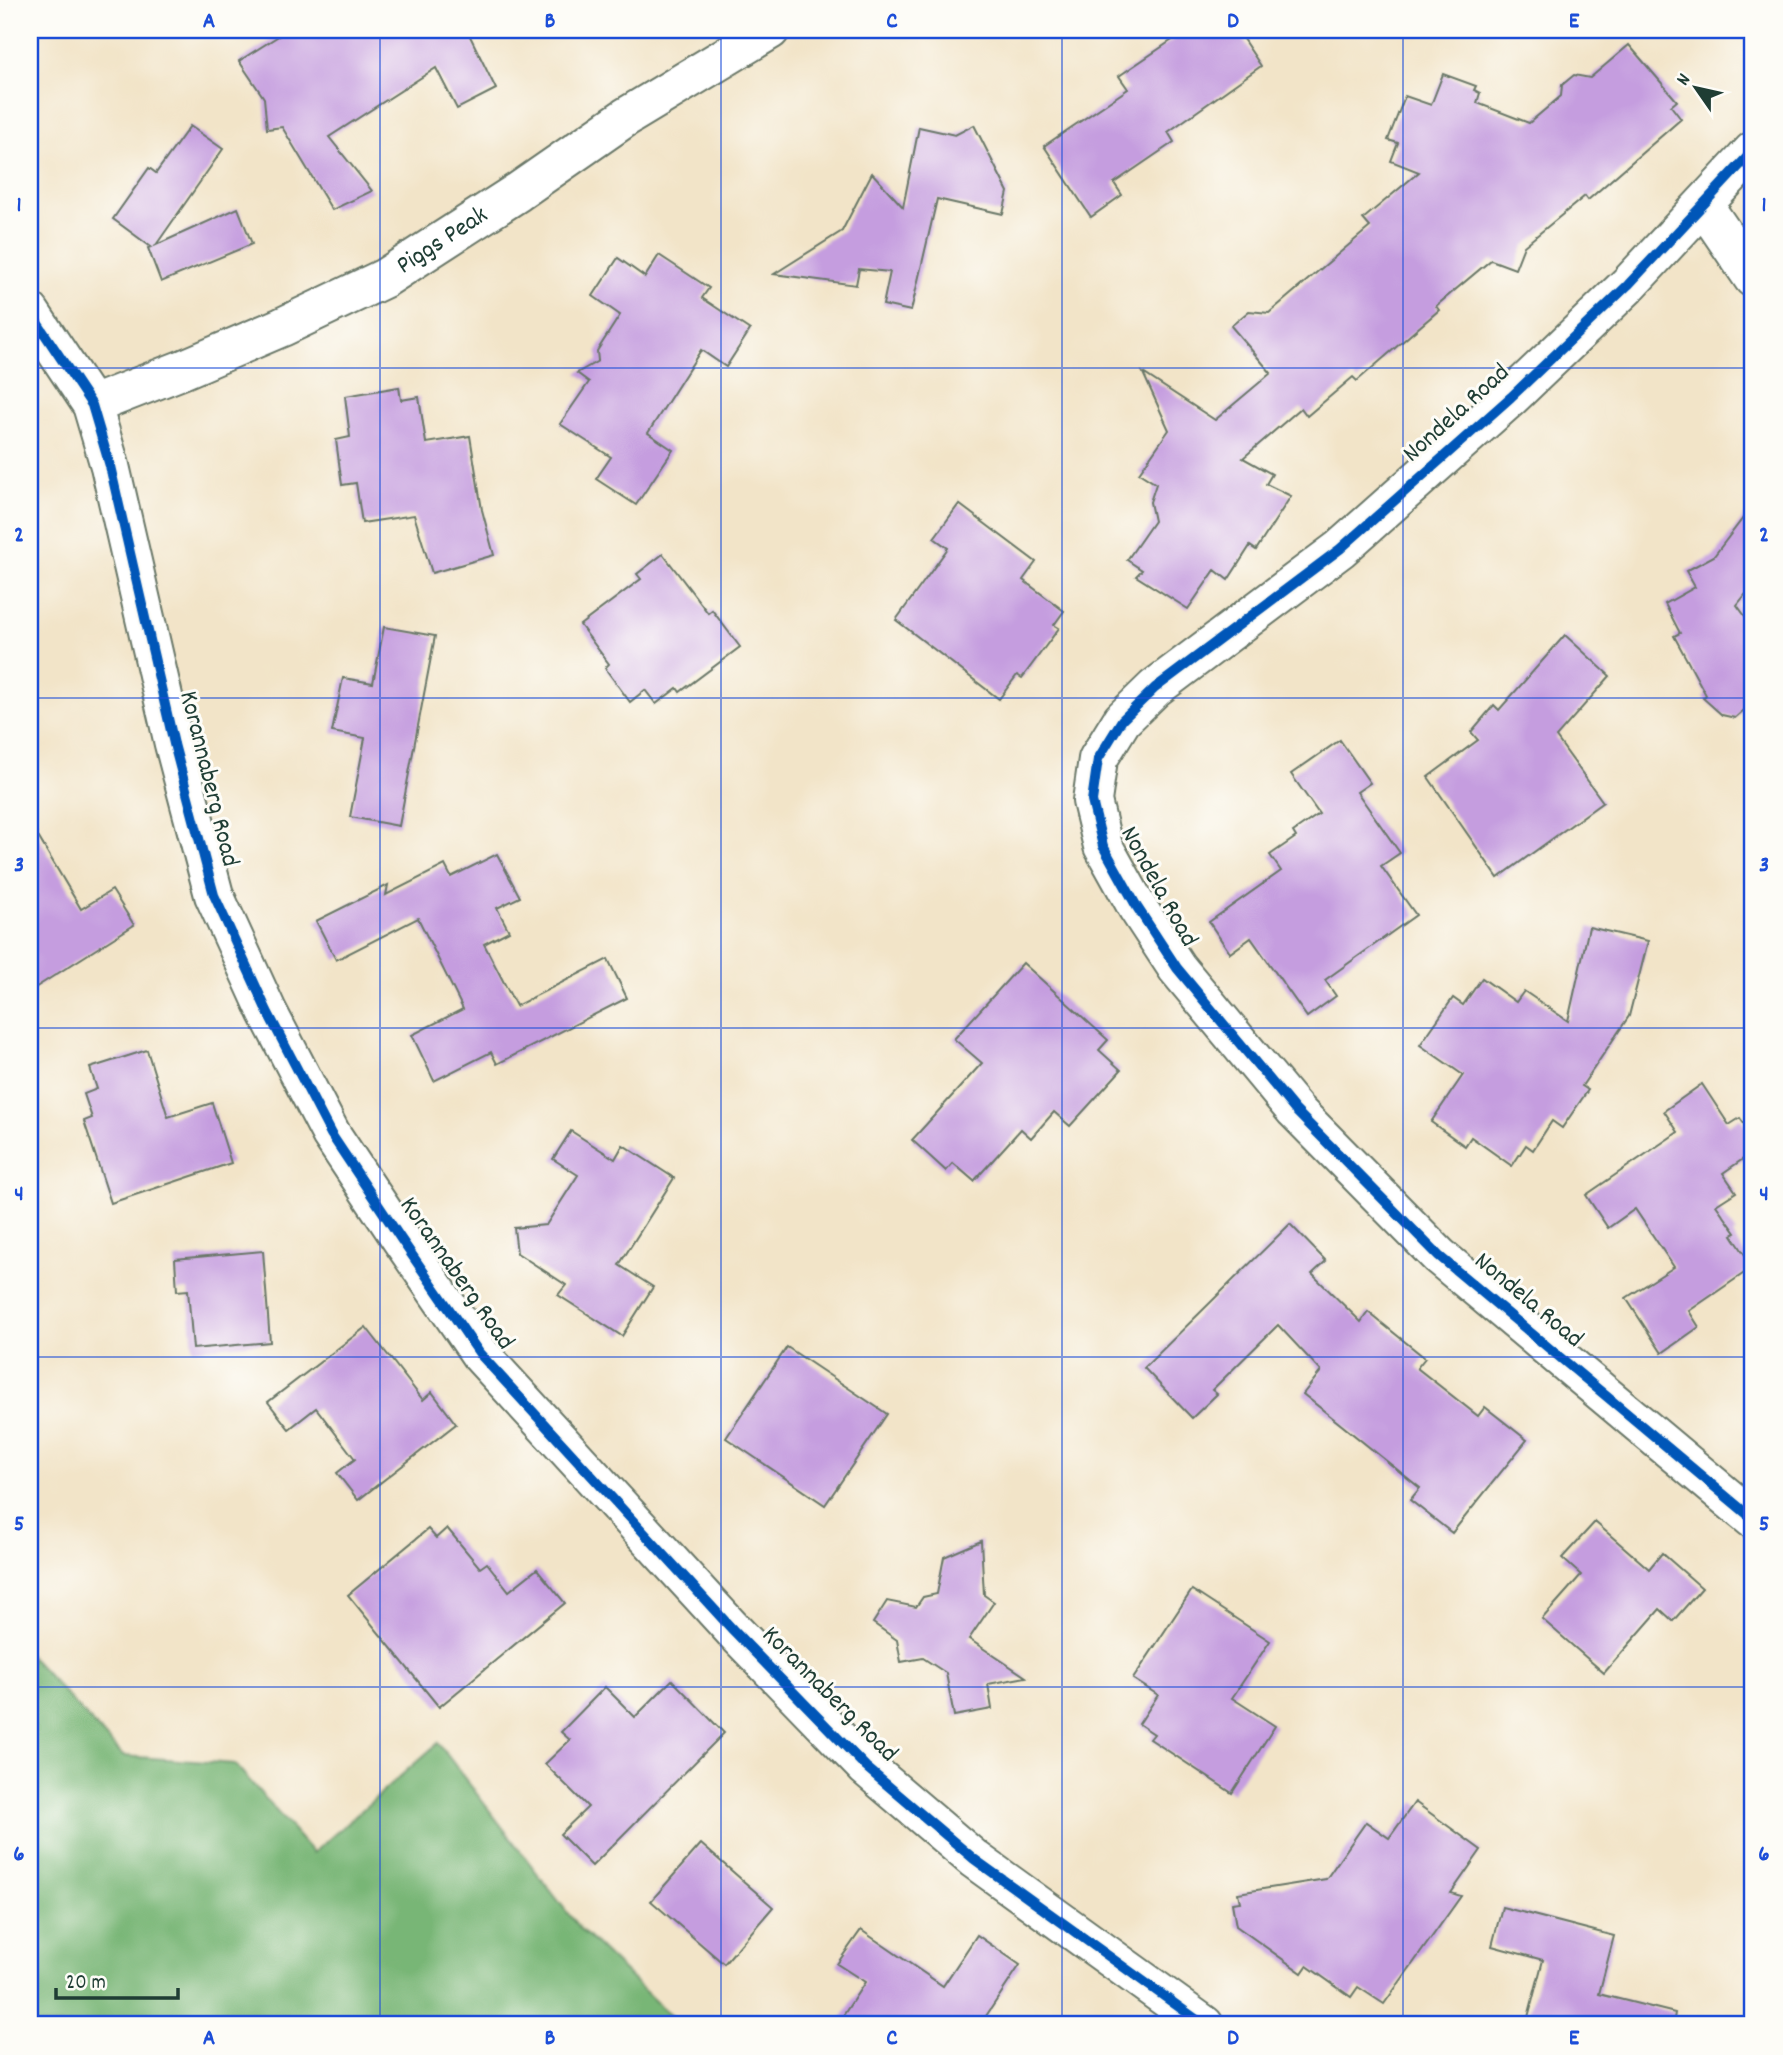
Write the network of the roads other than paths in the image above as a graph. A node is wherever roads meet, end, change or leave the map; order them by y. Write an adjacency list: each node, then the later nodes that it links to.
1 (770, 30): 6 (street, Piggs Peak)
2 (1753, 151): 3 (street, Nondela Road)
3 (1704, 206): 4 (street); 7 (street, Nondela Road)
4 (1753, 278)
5 (30, 312): 6 (street, Korannaberg Road)
6 (92, 405): 8 (street, Korannaberg Road)
7 (1753, 1519)
8 (1204, 2025)

